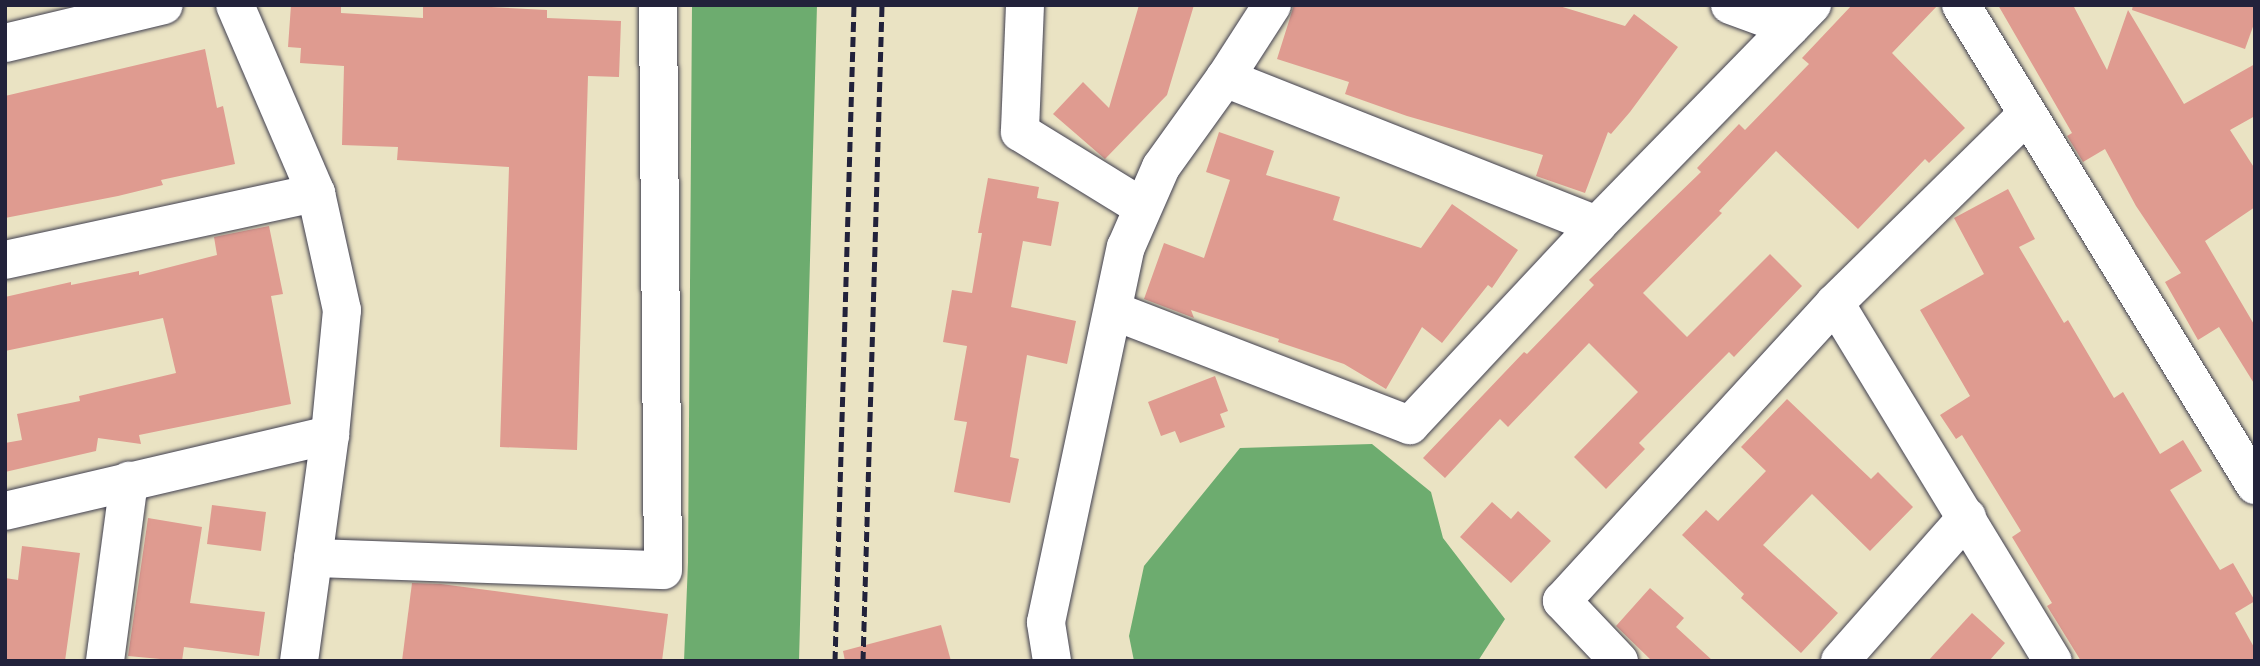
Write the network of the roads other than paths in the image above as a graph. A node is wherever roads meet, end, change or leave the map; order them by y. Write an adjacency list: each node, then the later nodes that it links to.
1 (164, 5): 9 (street)
2 (234, 5): 12 (street)
3 (658, 5): 23 (street)
4 (1025, 5): 13 (street)
5 (1272, 5): 10 (street)
6 (1730, 5): 8 (street)
7 (1961, 5): 11 (street)
8 (1801, 16): 14 (street)
9 (5, 43)
10 (1225, 78): 13 (street); 14 (street)
11 (2026, 116): 16 (street); 20 (street)
12 (316, 193): 15 (street); 18 (street)
13 (1142, 207): 17 (street)
14 (1597, 225): 17 (street)
15 (5, 260)
16 (1835, 303): 22 (street); 27 (street)
17 (1114, 311): 26 (street)
18 (330, 435): 19 (street); 23 (street)
19 (129, 481): 21 (street); 24 (street)
20 (2255, 485)
21 (5, 511)
22 (1967, 517): 28 (street); 29 (street)
23 (313, 558): 25 (street)
24 (105, 661)
25 (299, 661)
26 (1052, 661)
27 (1619, 661)
28 (1840, 661)
29 (2053, 661)

